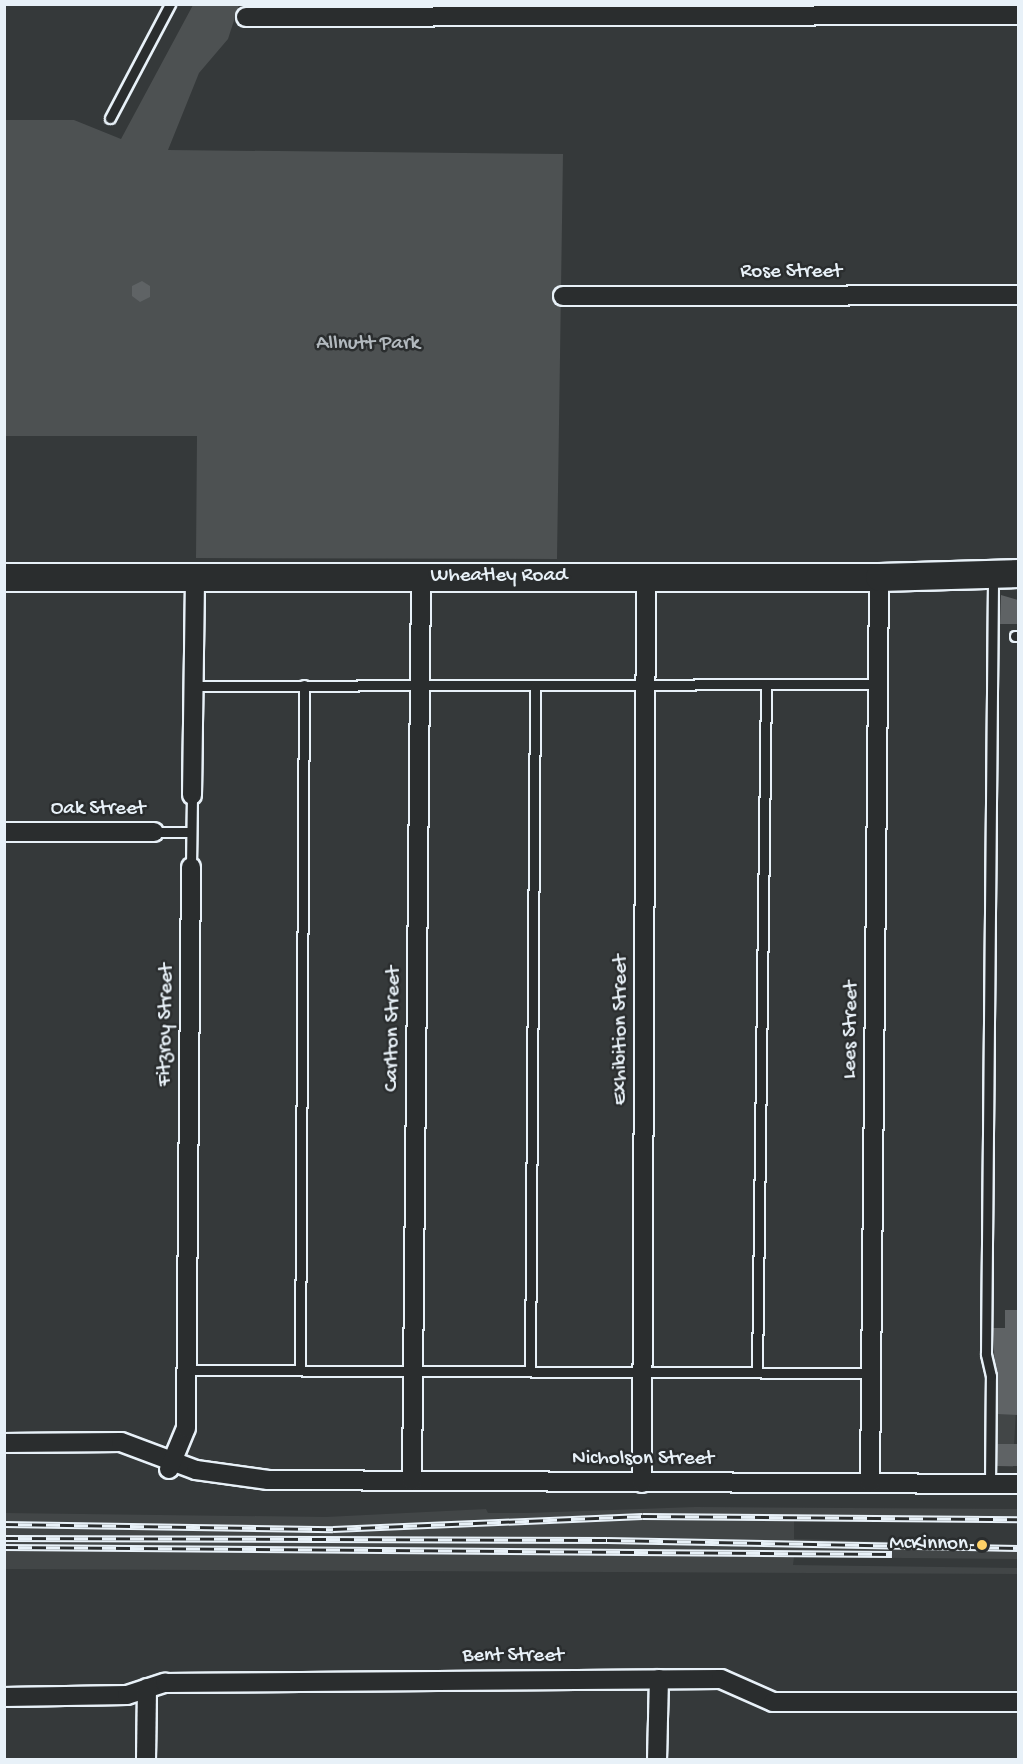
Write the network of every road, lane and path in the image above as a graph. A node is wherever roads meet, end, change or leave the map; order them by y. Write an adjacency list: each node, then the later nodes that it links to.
1 (170, 4): 4 (lane)
2 (1018, 15): 3 (street)
3 (246, 17)
4 (110, 118)
5 (1018, 295): 6 (street, Rose Street)
6 (563, 296)
7 (1010, 576): 10 (street, Wheatley Road); 37 (lane)
8 (4, 577): 9 (street, Wheatley Road)
9 (195, 577): 11 (street, Wheatley Road); 17 (street, Fitzroy Street)
10 (879, 577): 12 (street, Wheatley Road); 13 (street, Lees Street)
11 (421, 578): 12 (street, Wheatley Road); 18 (street, Carlton Street)
12 (646, 578): 15 (street, Exhibition Street)
13 (878, 684): 16 (lane); 31 (street, Lees Street)
14 (304, 685): 17 (lane); 18 (lane); 26 (lane)
15 (646, 685): 16 (lane); 19 (lane); 29 (street, Exhibition Street)
16 (766, 685): 30 (lane)
17 (193, 686): 20 (street, Fitzroy Street)
18 (420, 686): 19 (lane); 27 (street, Carlton Street)
19 (536, 686): 28 (lane)
20 (192, 795): 23 (lane, Fitzroy Street)
21 (4, 832): 22 (street, Oak Street)
22 (154, 832): 23 (lane, Oak Street)
23 (192, 832): 24 (lane, Fitzroy Street)
24 (191, 867): 25 (street, Fitzroy Street)
25 (186, 1370): 26 (lane); 33 (street, Fitzroy Street)
26 (300, 1370): 27 (lane)
27 (414, 1370): 28 (lane); 34 (street, Carlton Street)
28 (530, 1371): 29 (lane)
29 (643, 1372): 30 (lane); 35 (street, Exhibition Street)
30 (757, 1372): 31 (lane)
31 (872, 1373): 36 (street, Lees Street)
32 (4, 1443): 33 (street, Nicholson Street)
33 (171, 1465): 34 (street, Nicholson Street)
34 (412, 1481): 35 (street, Nicholson Street)
35 (642, 1483): 36 (street, Nicholson Street)
36 (870, 1483): 37 (street, Nicholson Street)
37 (990, 1484): 38 (street, Nicholson Street)
38 (1018, 1484)
39 (659, 1679): 40 (street, Bent Street); 42 (street, Bent Street); 44 (street)
40 (147, 1688): 41 (street, Bent Street); 43 (street)
41 (4, 1697)
42 (1018, 1702)
43 (146, 1760)
44 (657, 1760)

